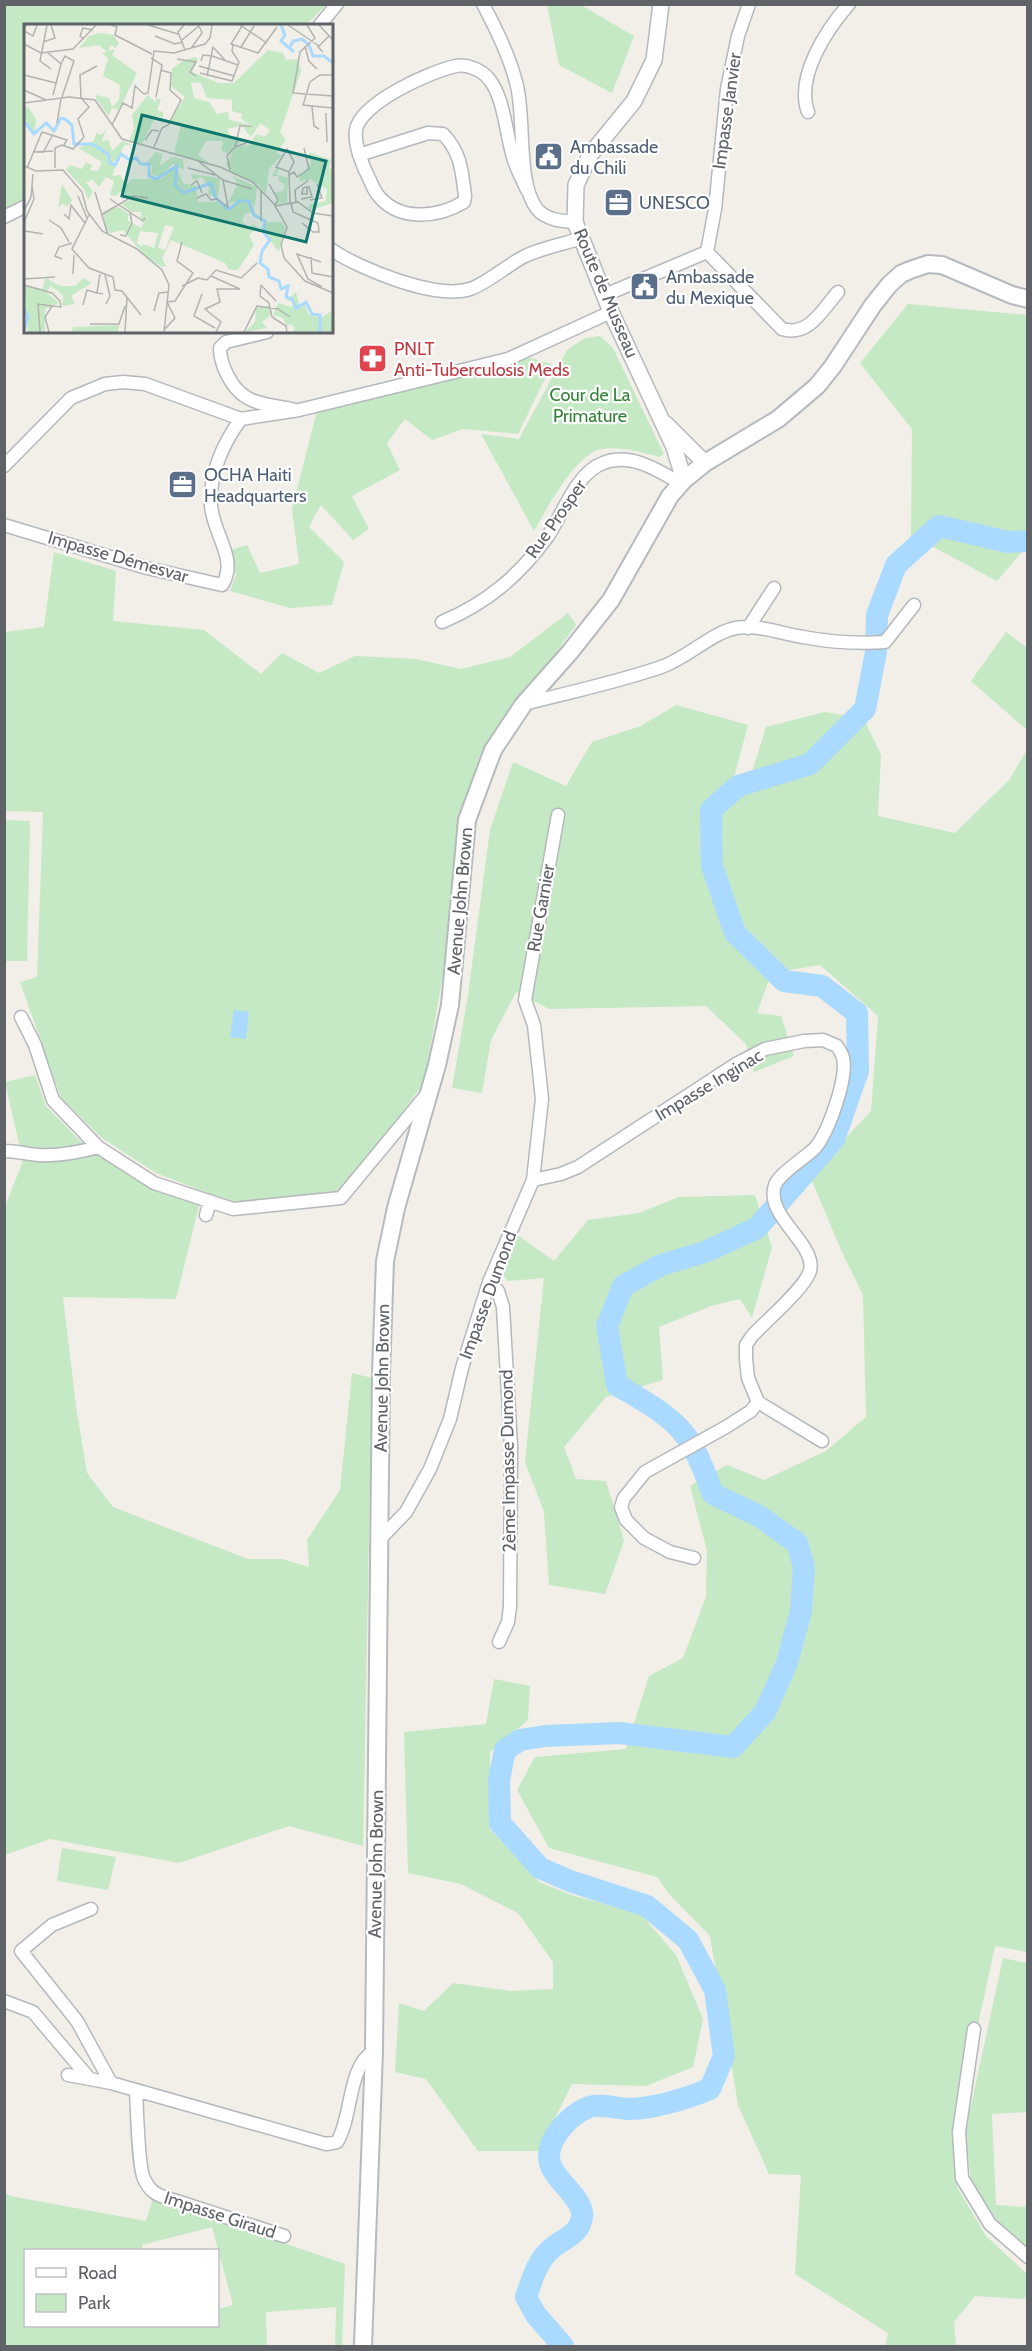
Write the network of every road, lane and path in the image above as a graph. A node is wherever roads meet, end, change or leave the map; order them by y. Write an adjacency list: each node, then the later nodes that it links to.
1 (337, 4): 6 (street)
2 (483, 4): 9 (street)
3 (661, 4): 12 (street, Route de Musseau)
4 (749, 4): 15 (street, Impasse Janvier)
5 (849, 4): 7 (street)
6 (321, 24)
7 (808, 112)
8 (358, 155): 8 (street); 9 (street)
9 (527, 190): 12 (street)
10 (24, 207): 11 (street)
11 (4, 217)
12 (575, 222): 13 (street, Route de Musseau)
13 (582, 238): 14 (street); 17 (street, Route de Musseau)
14 (333, 251)
15 (707, 252): 16 (street); 17 (street)
16 (838, 292)
17 (605, 295): 19 (street, Route de Musseau)
18 (1028, 299): 24 (main road, Avenue John Brown)
19 (611, 312): 21 (street); 23 (street, Route de Musseau)
20 (263, 333): 21 (street)
21 (299, 410): 22 (street)
22 (241, 419): 25 (street); 27 (street, Impasse Démesvar)
23 (662, 420): 24 (street, Route de Musseau); 26 (street, Route de Musseau)
24 (705, 463): 26 (main road, Avenue John Brown)
25 (4, 466)
26 (682, 481): 30 (street, Rue Prosper); 32 (main road, Avenue John Brown)
27 (4, 525)
28 (774, 588): 31 (street)
29 (914, 605): 31 (street)
30 (442, 622)
31 (748, 628): 32 (street)
32 (523, 705): 36 (main road, Avenue John Brown)
33 (558, 815): 34 (street, Rue Garnier)
34 (525, 1000): 39 (street, Impasse Dumond)
35 (21, 1017): 37 (street)
36 (430, 1090): 40 (street); 45 (main road, Avenue John Brown)
37 (98, 1147): 38 (street); 40 (street)
38 (4, 1151)
39 (533, 1180): 42 (street, Impasse Dumond); 43 (street, Impasse Inginac)
40 (210, 1201): 41 (street)
41 (206, 1215)
42 (489, 1282): 45 (street, Impasse Dumond); 47 (street, 2ème Impasse Dumond)
43 (758, 1402): 44 (street); 46 (street)
44 (822, 1441)
45 (381, 1538): 51 (main road, Avenue John Brown)
46 (694, 1558)
47 (499, 1642)
48 (91, 1909): 54 (street)
49 (4, 2001): 53 (street)
50 (974, 2029): 57 (street)
51 (374, 2051): 55 (street); 58 (main road, Avenue John Brown)
52 (68, 2075): 53 (street)
53 (88, 2078): 54 (street)
54 (111, 2083): 55 (street)
55 (136, 2090): 56 (street, Impasse Giraud)
56 (284, 2236)
57 (1028, 2257)
58 (363, 2346)

